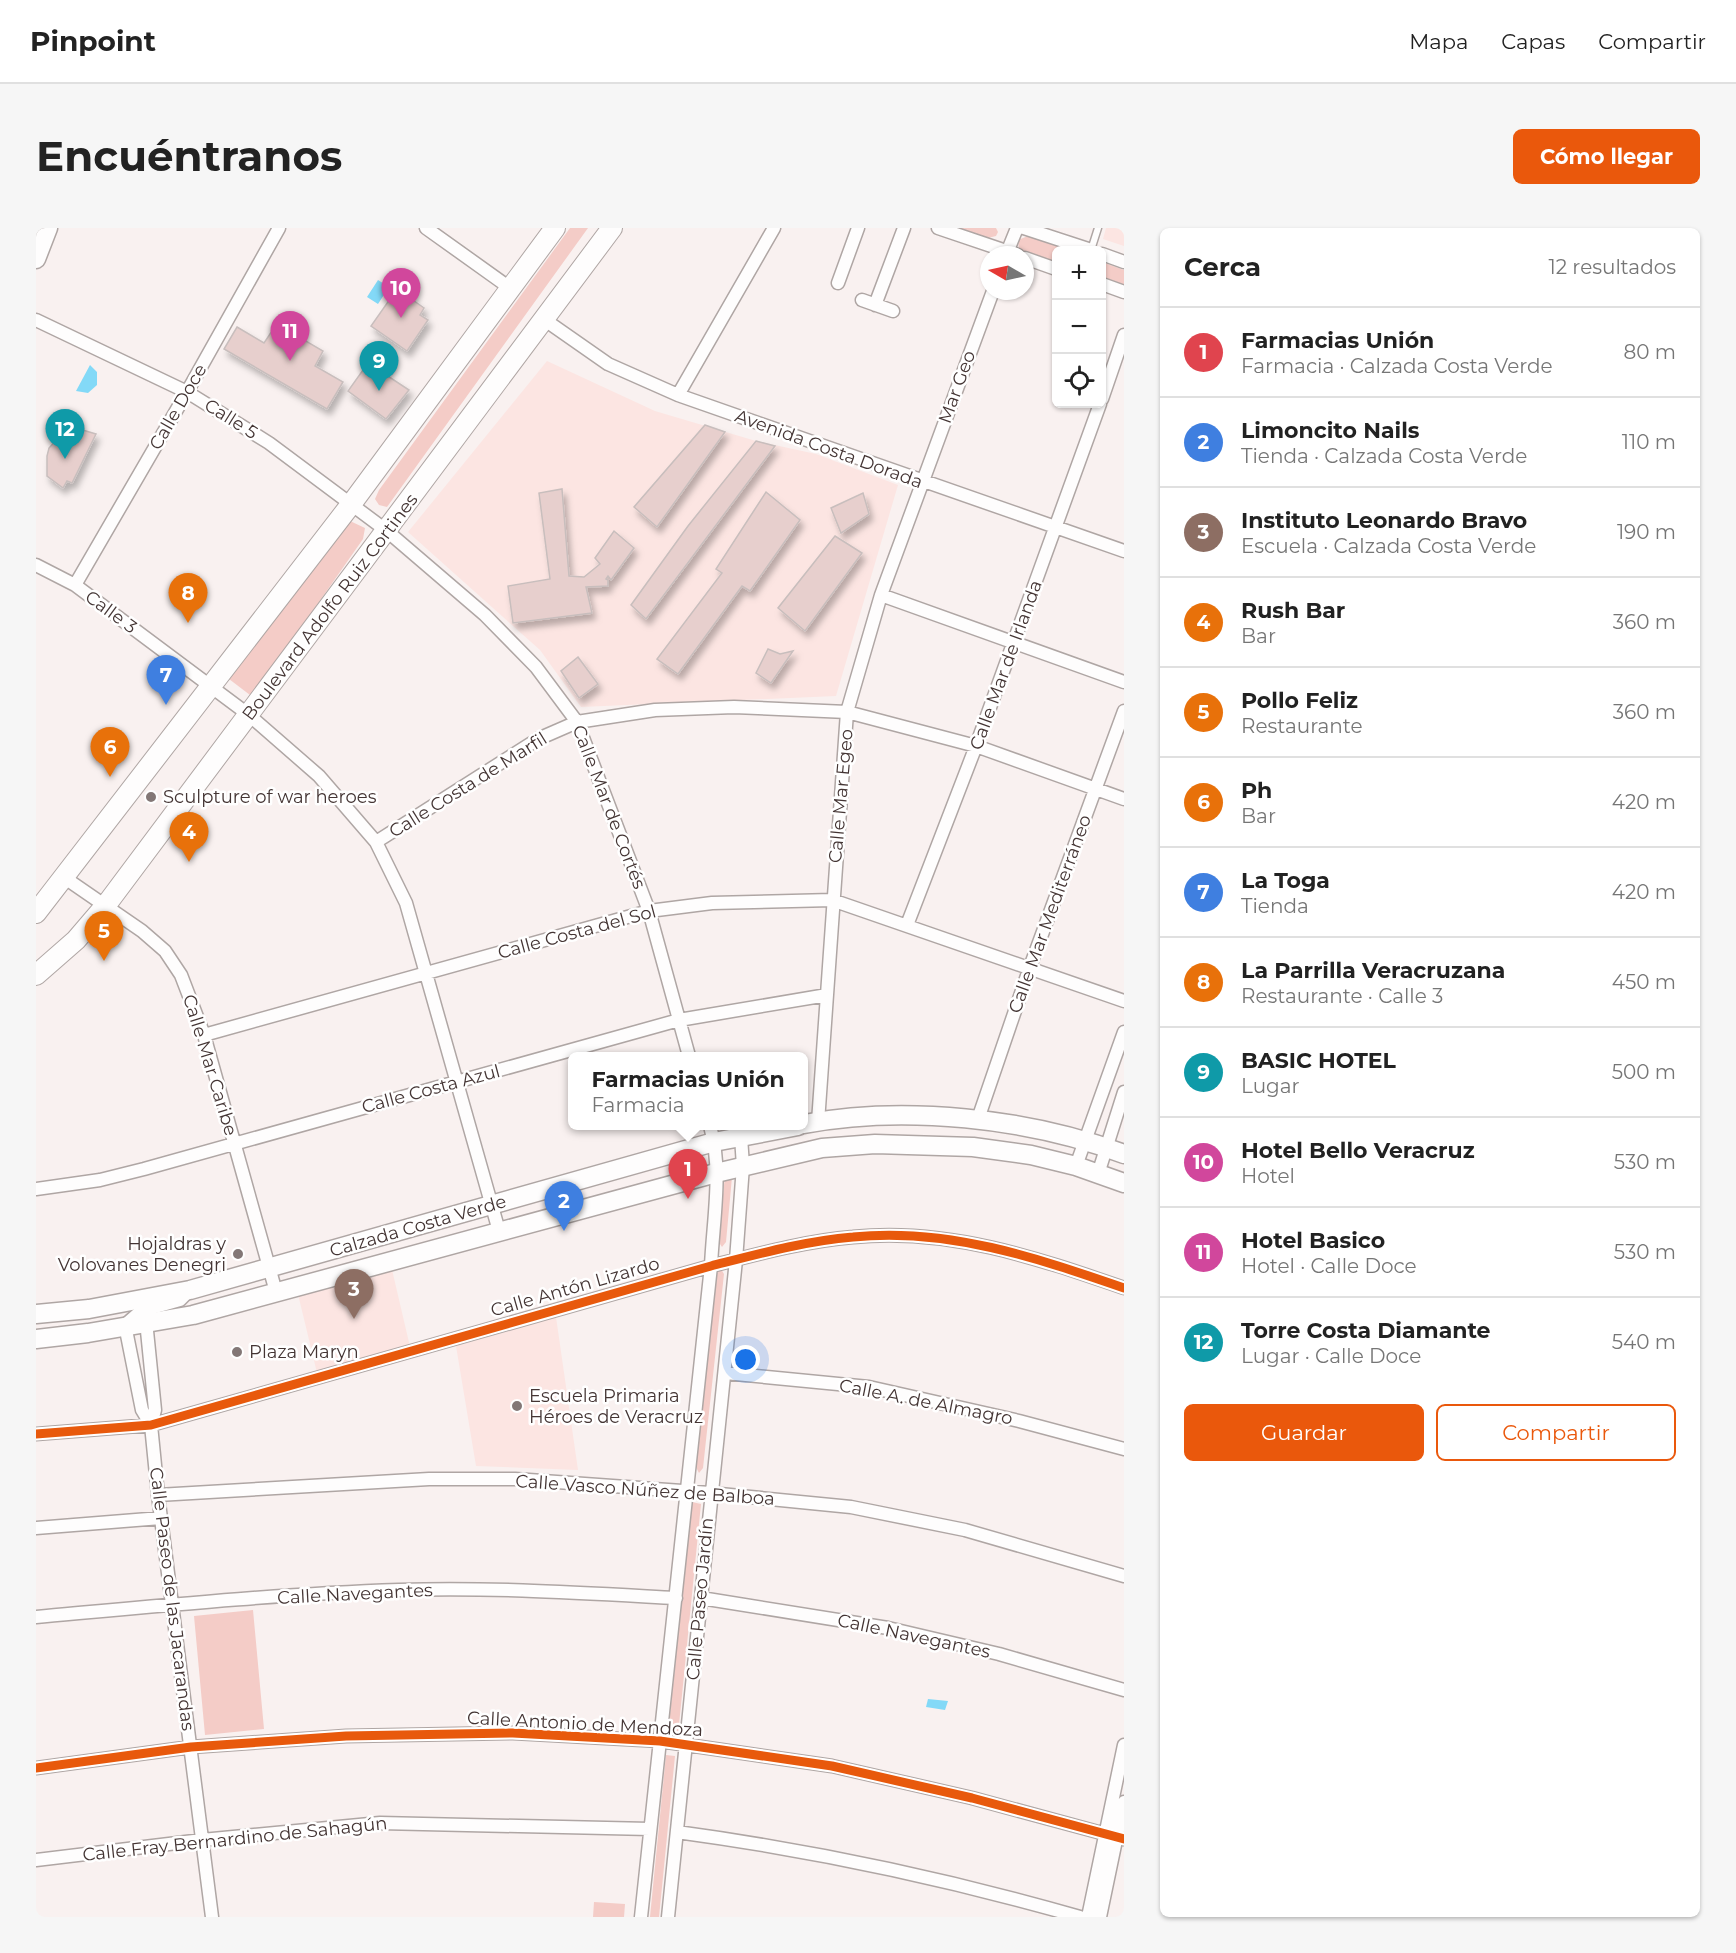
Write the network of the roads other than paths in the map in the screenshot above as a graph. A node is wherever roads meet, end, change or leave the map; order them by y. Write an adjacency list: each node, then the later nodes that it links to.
1 (48, 228): 18 (main road)
2 (279, 228): 34 (street, Calle Doce)
3 (426, 228): 24 (street)
4 (555, 228): 24 (main road)
5 (612, 228): 31 (main road, Boulevard Adolfo Ruiz Cortines)
6 (774, 228): 35 (street)
7 (858, 228): 22 (street)
8 (904, 228): 28 (street)
9 (938, 228): 13 (street)
10 (1017, 228): 14 (street)
11 (1024, 228): 15 (street)
12 (1098, 228): 16 (lane)
13 (988, 246)
14 (1012, 246)
15 (1079, 246)
16 (1092, 246)
17 (1106, 256): 20 (street)
18 (36, 259)
19 (1034, 261): 21 (street)
20 (1124, 262)
21 (1052, 267)
22 (838, 283)
23 (1106, 286): 25 (street)
24 (510, 288): 38 (main road)
25 (1124, 292)
26 (862, 300): 28 (street)
27 (990, 300): 37 (street, Mar Geo)
28 (875, 305): 29 (street)
29 (893, 311)
30 (36, 320): 34 (street, Calle 5)
31 (545, 320): 35 (street, Avenida Costa Dorada); 40 (main road, Boulevard Adolfo Ruiz Cortines)
32 (1124, 335): 33 (street)
33 (1106, 385)
34 (187, 393): 38 (street, Calle 5); 43 (street, Calle Doce)
35 (678, 395): 37 (street, Avenida Costa Dorada)
36 (1099, 408): 39 (street, Calle Mar de Irlanda)
37 (921, 482): 39 (street, Avenida Costa Dorada); 44 (street, Calle Mar Egeo)
38 (352, 503): 40 (street, Calle Mar de Cortés); 47 (main road)
39 (1057, 526): 41 (street, Avenida Costa Dorada); 45 (street, Calle Mar de Irlanda)
40 (387, 531): 50 (main road, Boulevard Adolfo Ruiz Cortines); 51 (street, Calle Mar de Cortés)
41 (1124, 551)
42 (36, 565): 43 (street, Calle 3)
43 (75, 585): 47 (street, Calle 3)
44 (881, 595): 45 (street); 49 (street, Calle Mar Egeo)
45 (1014, 641): 46 (street); 52 (street, Calle Mar de Irlanda)
46 (1124, 681)
47 (213, 686): 50 (street, Calle 3); 56 (main road)
48 (1124, 711): 53 (street, Calle Mar Mediterráneo)
49 (848, 712): 51 (street, Calle Costa de Marfil); 52 (street, Calle Costa de Marfil); 57 (street, Calle Mar Egeo)
50 (249, 715): 55 (street, Calle 3); 58 (main road, Boulevard Adolfo Ruiz Cortines)
51 (577, 723): 55 (street, Calle Costa de Marfil); 59 (street, Calle Mar de Cortés)
52 (976, 746): 53 (street, Calle Costa de Marfil); 61 (street, Calle Mar de Irlanda)
53 (1095, 789): 54 (street, Calle Costa de Marfil); 62 (street, Calle Mar Mediterráneo)
54 (1124, 799)
55 (376, 843): 64 (street, Calle 3)
56 (65, 878): 58 (street, Calle Mar Caribe); 60 (main road)
57 (832, 900): 59 (street, Calle Costa del Sol); 61 (street, Calle Costa del Sol); 65 (street, Calle Mar Egeo)
58 (106, 905): 63 (main road, Boulevard Adolfo Ruiz Cortines); 68 (street, Calle Mar Caribe)
59 (649, 910): 64 (street, Calle Costa del Sol); 67 (street, Calle Mar de Cortés)
60 (36, 914)
61 (907, 925): 62 (street, Calle Costa del Sol)
62 (1030, 967): 66 (street, Calle Costa del Sol); 73 (street, Calle Mar Mediterráneo)
63 (36, 975)
64 (426, 975): 68 (street, Calle Costa del Sol); 71 (street, Calle 3)
65 (827, 994): 67 (street, Calle Costa Azul); 74 (street, Calle Mar Egeo)
66 (1124, 1000)
67 (679, 1020): 70 (street, Calle Mar de Cortés); 71 (street, Calle Costa Azul)
68 (204, 1035): 79 (street, Calle Mar Caribe)
69 (1123, 1037): 78 (street)
70 (689, 1052)
71 (456, 1083): 79 (street, Calle Costa Azul); 88 (street, Calle 3)
72 (1124, 1092): 80 (street)
73 (978, 1119): 74 (main road); 78 (main road)
74 (811, 1123)
75 (774, 1130): 77 (main road, Calzada Costa Verde)
76 (712, 1134): 77 (main road, Calzada Costa Verde); 84 (street, Calle Paseo Jardín); 88 (main road, Calzada Costa Verde)
77 (741, 1137): 82 (street, Calle Paseo Jardín)
78 (1084, 1140): 80 (main road); 83 (street)
79 (235, 1142): 87 (street, Calle Costa Azul); 93 (street, Calle Mar Caribe)
80 (1106, 1147): 81 (main road); 85 (street)
81 (1124, 1154)
82 (743, 1166): 83 (main road, Calzada Costa Verde); 84 (main road, Calzada Costa Verde); 91 (street, Calle Paseo Jardín)
83 (1076, 1166): 85 (main road, Calzada Costa Verde)
84 (716, 1173): 89 (main road, Calzada Costa Verde); 92 (street, Calle Paseo Jardín)
85 (1098, 1174): 86 (main road, Calzada Costa Verde)
86 (1124, 1183)
87 (36, 1189)
88 (492, 1206): 89 (street, Calle 3); 90 (street); 93 (main road, Calzada Costa Verde)
89 (499, 1231): 90 (main road, Calzada Costa Verde)
90 (420, 1252): 96 (main road, Calzada Costa Verde)
91 (736, 1260): 92 (street, Calle Antón Lizardo); 94 (street, Calle Antón Lizardo); 101 (street, Calle Paseo Jardín)
92 (711, 1266): 102 (street, Calle Antón Lizardo); 105 (street, Calle Paseo Jardín)
93 (270, 1268): 95 (main road, Calzada Costa Verde); 96 (street, Calle Mar Caribe)
94 (1124, 1288)
95 (190, 1290): 97 (main road, Calzada Costa Verde); 99 (street)
96 (276, 1292): 98 (main road, Calzada Costa Verde)
97 (36, 1314)
98 (146, 1321): 99 (main road, Calzada Costa Verde); 102 (street, Calle Paseo de las Jacarandas)
99 (125, 1325): 100 (main road, Calzada Costa Verde); 102 (street, Calle Paseo de las Jacarandas)
100 (36, 1339)
101 (725, 1373): 104 (street, Calle A. de Almagro); 106 (street, Calle Paseo Jardín)
102 (151, 1425): 103 (street, Calle Antón Lizardo); 107 (street, Calle Paseo de las Jacarandas)
103 (36, 1434)
104 (1124, 1449)
105 (687, 1491): 106 (street, Calle Vasco Núñez de Balboa); 107 (street, Calle Vasco Núñez de Balboa); 111 (street, Calle Paseo Jardín)
106 (710, 1492): 110 (street, Calle Vasco Núñez de Balboa); 112 (street, Calle Paseo Jardín)
107 (158, 1495): 108 (street, Calle Paseo de las Jacarandas)
108 (161, 1518): 109 (street); 113 (street, Calle Paseo de las Jacarandas)
109 (36, 1528)
110 (1124, 1576)
111 (676, 1598): 113 (street, Calle Navegantes); 116 (street, Calle Paseo Jardín)
112 (701, 1598): 115 (street, Calle Navegantes); 117 (street, Calle Paseo Jardín)
113 (172, 1605): 114 (street, Calle Navegantes); 119 (street, Calle Paseo de las Jacarandas)
114 (36, 1617)
115 (1124, 1690)
116 (660, 1741): 117 (street, Calle Antonio de Mendoza); 119 (street, Calle Antonio de Mendoza); 122 (street, Calle Paseo Jardín)
117 (686, 1743): 123 (street, Calle Paseo Jardín); 124 (street, Calle Antonio de Mendoza)
118 (1124, 1744): 124 (street)
119 (191, 1747): 120 (street, Calle Antonio de Mendoza); 125 (street, Calle Paseo de las Jacarandas)
120 (36, 1768)
121 (1124, 1802): 124 (street)
122 (650, 1829): 125 (street, Calle Fray Bernardino de Sahagún); 128 (street, Calle Paseo Jardín)
123 (677, 1832): 129 (street, Calle Paseo Jardín); 130 (street)
124 (1115, 1836): 131 (street); 132 (street)
125 (202, 1840): 126 (street, Calle Fray Bernardino de Sahagún); 127 (street, Calle Paseo de las Jacarandas)
126 (36, 1860)
127 (212, 1917)
128 (641, 1917)
129 (668, 1917)
130 (1080, 1917)
131 (1088, 1917)
132 (1100, 1917)

